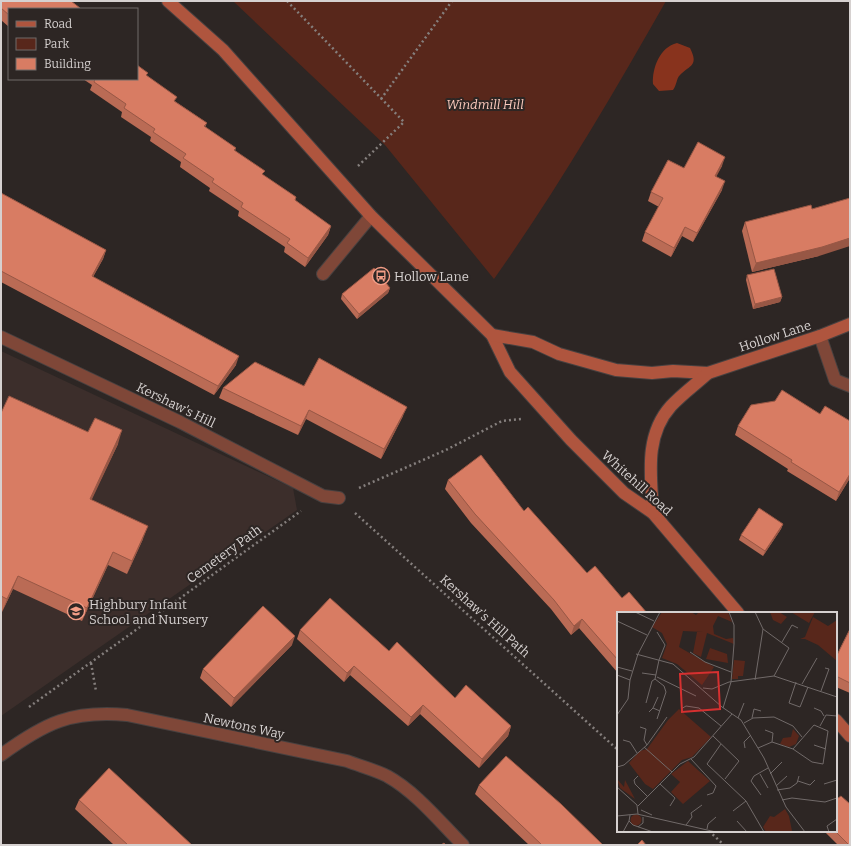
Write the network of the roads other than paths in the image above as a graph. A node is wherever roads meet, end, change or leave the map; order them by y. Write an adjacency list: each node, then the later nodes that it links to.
1 (168, 1): 2 (street)
2 (370, 216): 3 (street); 5 (street)
3 (323, 274)
4 (850, 324): 6 (street, Hollow Lane)
5 (492, 335): 8 (street, Hollow Lane); 11 (street, Whitehill Road)
6 (820, 336): 8 (street, Hollow Lane); 9 (street)
7 (1, 337): 10 (street, Kershaw's Hill)
8 (708, 373): 11 (street, Hollow Lane)
9 (850, 386)
10 (339, 498)
11 (653, 513): 12 (street, Whitehill Road)
12 (737, 612)
13 (837, 721): 14 (street)
14 (850, 736)
15 (1, 755): 16 (street, Newtons Way)
16 (463, 845)

